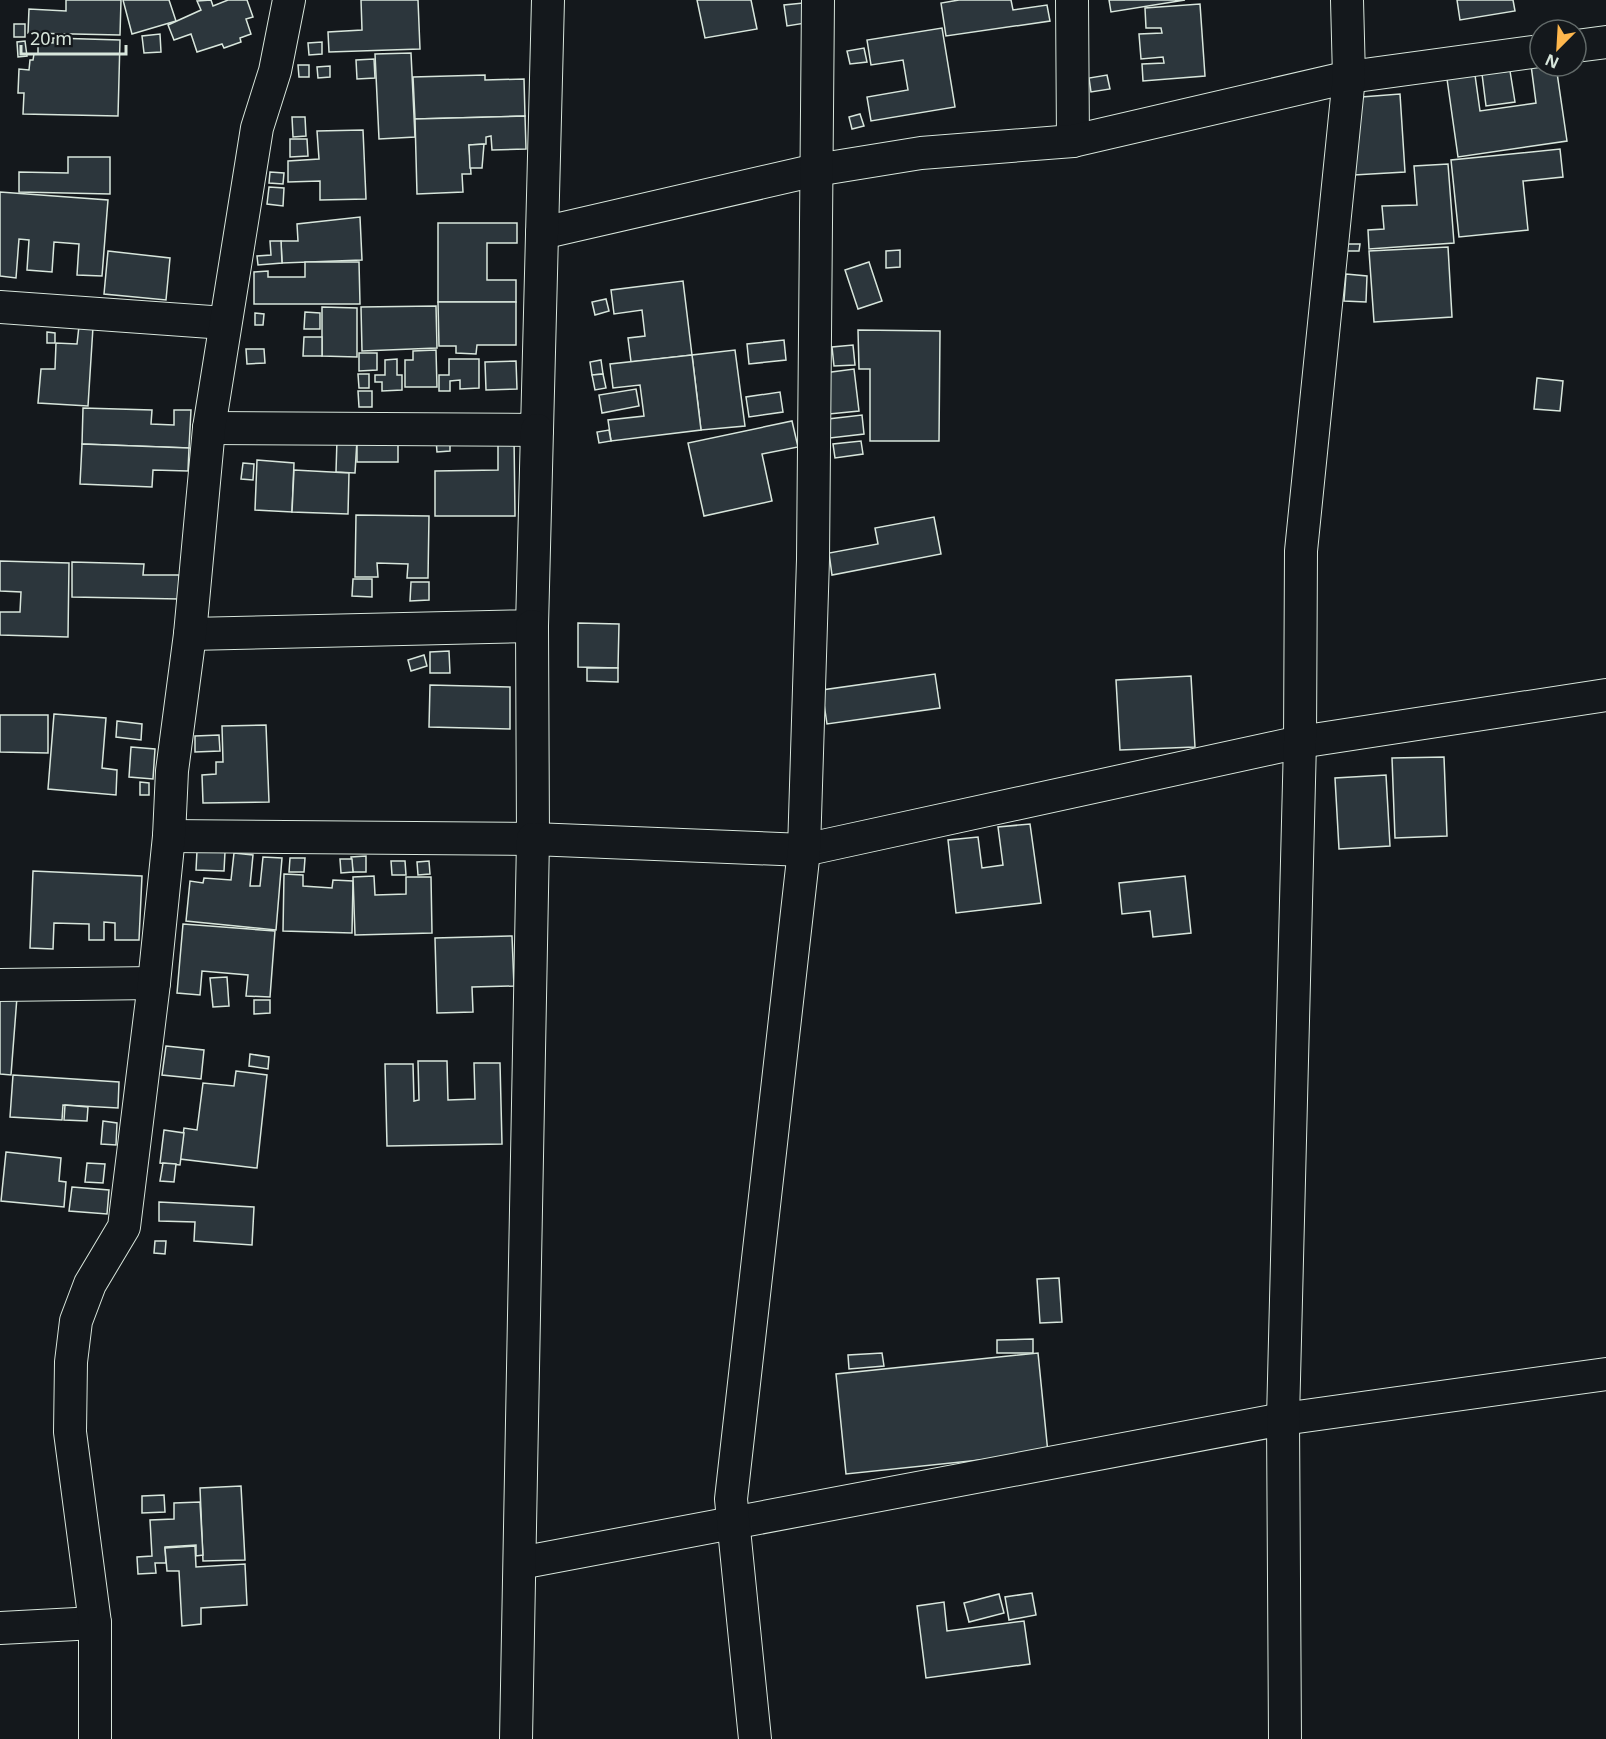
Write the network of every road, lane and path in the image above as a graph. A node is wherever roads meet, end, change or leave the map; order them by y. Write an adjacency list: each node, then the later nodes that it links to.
1 (289, 0): 14 (street)
2 (548, 0): 12 (street)
3 (818, 0): 11 (street)
4 (1072, 0): 10 (street)
5 (1347, 0): 9 (street)
6 (1606, 42): 7 (street)
7 (1588, 44)
8 (1528, 53): 9 (street)
9 (1349, 78): 10 (street); 20 (street)
10 (1073, 141): 11 (street)
11 (816, 170): 12 (street); 23 (street)
12 (542, 232): 16 (street)
13 (0, 307): 14 (street)
14 (225, 323): 15 (street)
15 (209, 428): 16 (street); 18 (street)
16 (537, 430): 17 (street)
17 (532, 626): 18 (street); 22 (street)
18 (190, 634): 21 (street)
19 (1606, 695): 20 (street)
20 (1300, 742): 23 (street); 27 (street)
21 (169, 836): 22 (street); 24 (street)
22 (533, 839): 23 (street); 29 (street)
23 (804, 850): 28 (street)
24 (154, 983): 25 (street); 30 (street)
25 (0, 985)
26 (1606, 1374): 27 (street)
27 (1283, 1419): 28 (street); 35 (street)
28 (733, 1524): 29 (street); 34 (street)
29 (520, 1563): 33 (street)
30 (95, 1623): 31 (street); 32 (street)
31 (0, 1628)
32 (97, 1738)
33 (516, 1739)
34 (754, 1739)
35 (1285, 1739)

